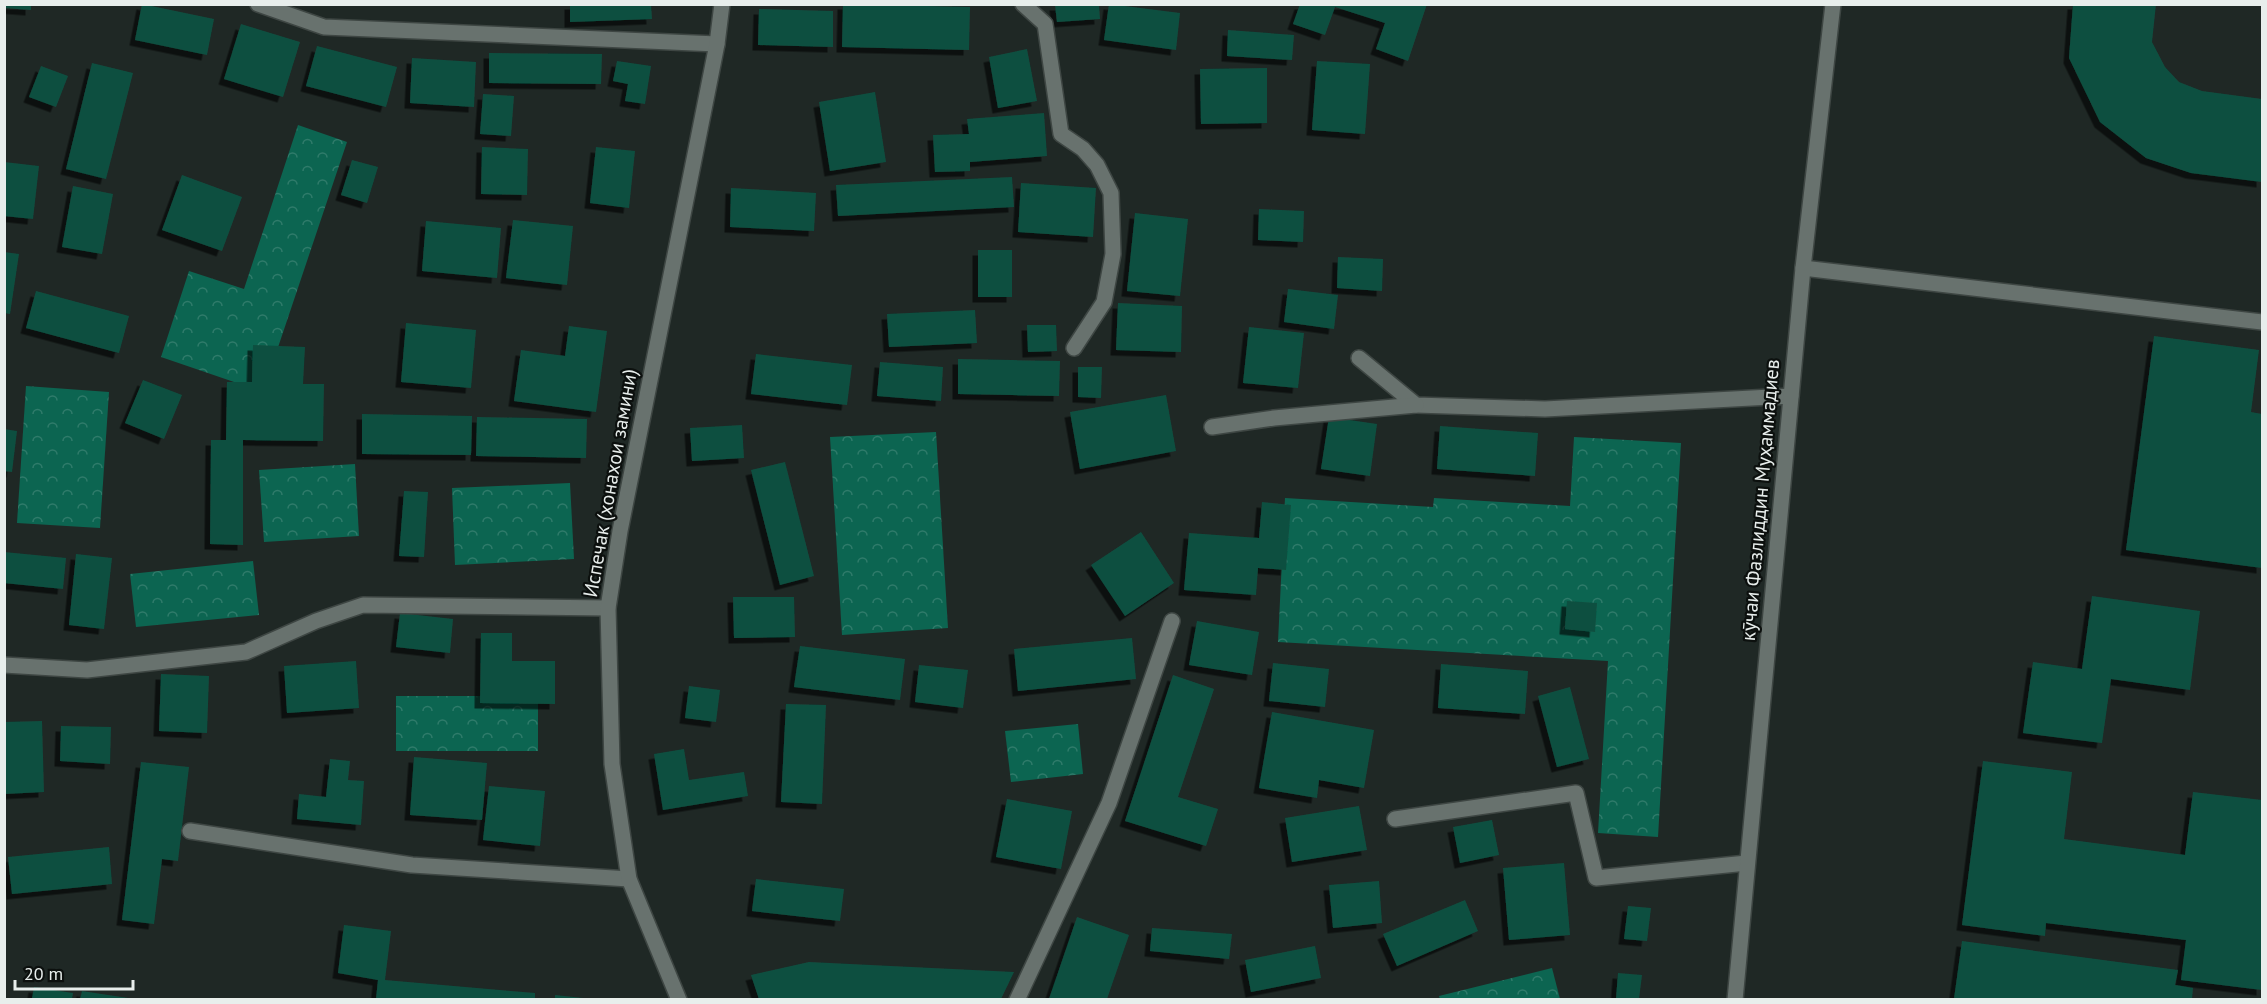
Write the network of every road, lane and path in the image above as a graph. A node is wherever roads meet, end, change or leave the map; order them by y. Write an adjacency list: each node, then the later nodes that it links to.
1 (258, 4): 5 (street)
2 (722, 4): 5 (street, Испечак (хонахои замини))
3 (1023, 4): 8 (street)
4 (1833, 4): 6 (street, кӯчаи Фазлиддин Муҳаммадиев)
5 (717, 44): 13 (street, Испечак (хонахои замини))
6 (1803, 268): 7 (street); 10 (street, кӯчаи Фазлиддин Муҳаммадиев)
7 (2262, 322)
8 (1074, 348)
9 (1359, 358): 11 (street)
10 (1791, 396): 11 (street); 18 (street, кӯчаи Фазлиддин Муҳаммадиев)
11 (1416, 405): 12 (street)
12 (1212, 427)
13 (608, 609): 15 (street); 19 (street, Испечак (хонахои замини))
14 (1172, 621): 21 (street)
15 (4, 665)
16 (1395, 819): 18 (street)
17 (190, 831): 19 (street)
18 (1747, 863): 22 (street, кӯчаи Фазлиддин Муҳаммадиев)
19 (629, 879): 20 (street, Испечак (хонахои замини))
20 (679, 999)
21 (1017, 999)
22 (1735, 999)

